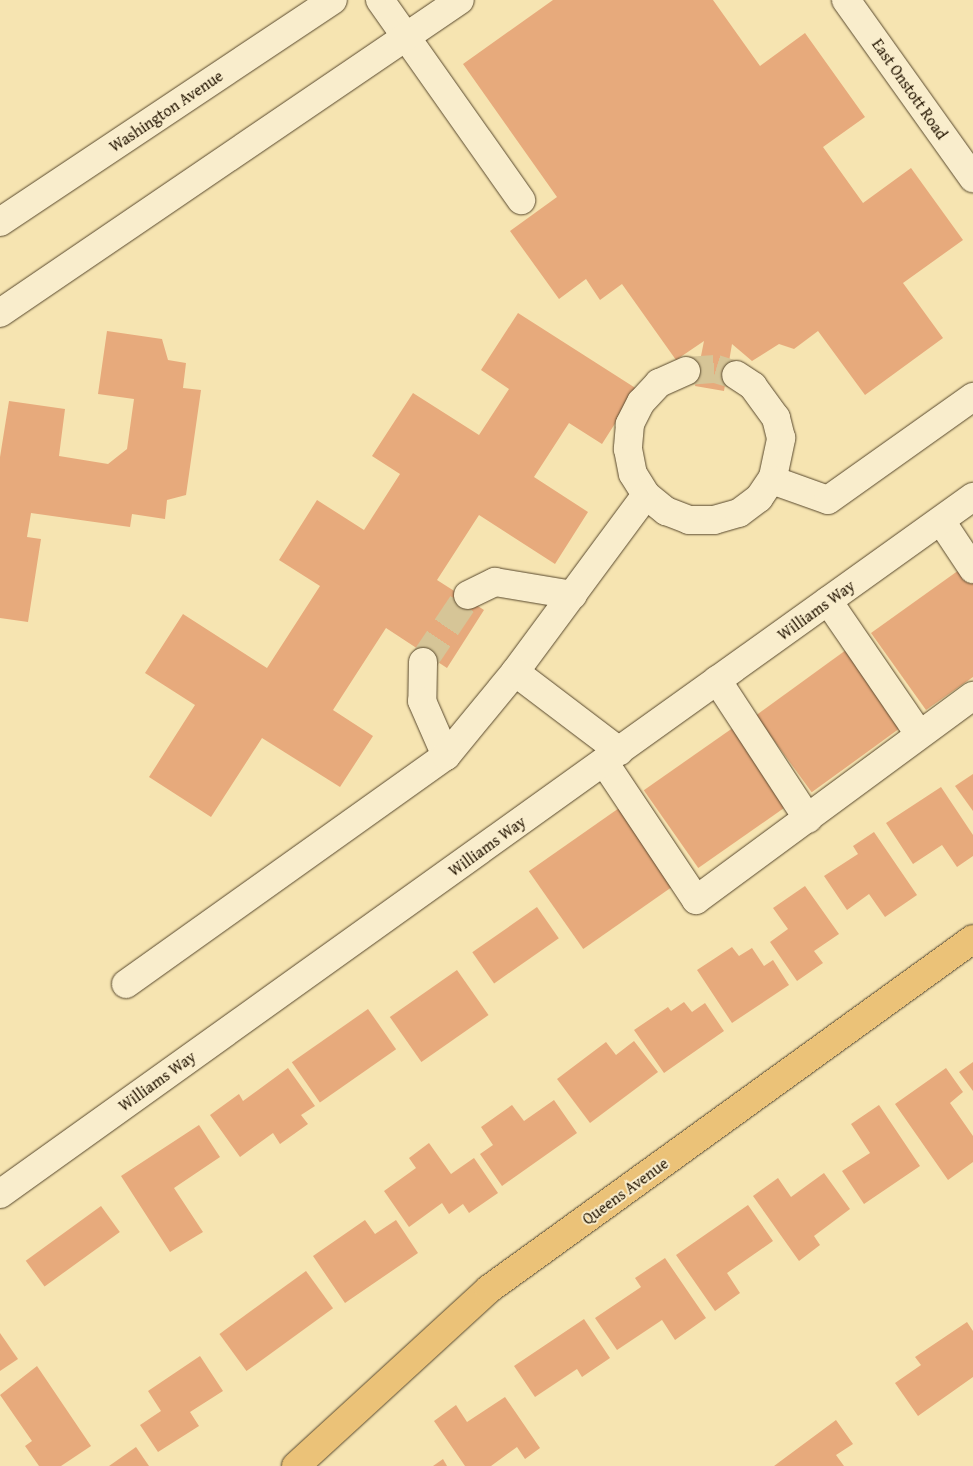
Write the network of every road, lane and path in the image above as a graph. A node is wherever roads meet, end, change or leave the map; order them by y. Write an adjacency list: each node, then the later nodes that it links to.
1 (333, 0): 8 (street, Washington Avenue)
2 (380, 0): 5 (street)
3 (460, 0): 5 (street)
4 (846, 0): 6 (street, East Onstott Road)
5 (405, 36): 7 (street); 9 (street)
6 (973, 178)
7 (521, 200)
8 (0, 222)
9 (4, 302)
10 (686, 371): 14 (street)
11 (736, 375): 13 (street)
12 (973, 397): 13 (street)
13 (772, 480): 14 (street)
14 (646, 495): 19 (street)
15 (973, 498): 16 (street, Williams Way)
16 (940, 521): 17 (street); 20 (street, Williams Way)
17 (973, 569)
18 (468, 595): 19 (street)
19 (573, 595): 22 (street)
20 (828, 601): 23 (street, Williams Way); 25 (street)
21 (423, 662): 26 (street)
22 (515, 672): 26 (street); 27 (street)
23 (717, 680): 27 (street, Williams Way); 28 (street)
24 (973, 696): 25 (street)
25 (920, 734): 28 (street)
26 (446, 756): 30 (street)
27 (611, 756): 28 (street); 31 (street, Williams Way)
28 (808, 819)
29 (973, 939): 32 (main road, Queens Avenue)
30 (126, 984)
31 (0, 1194)
32 (296, 1466)

